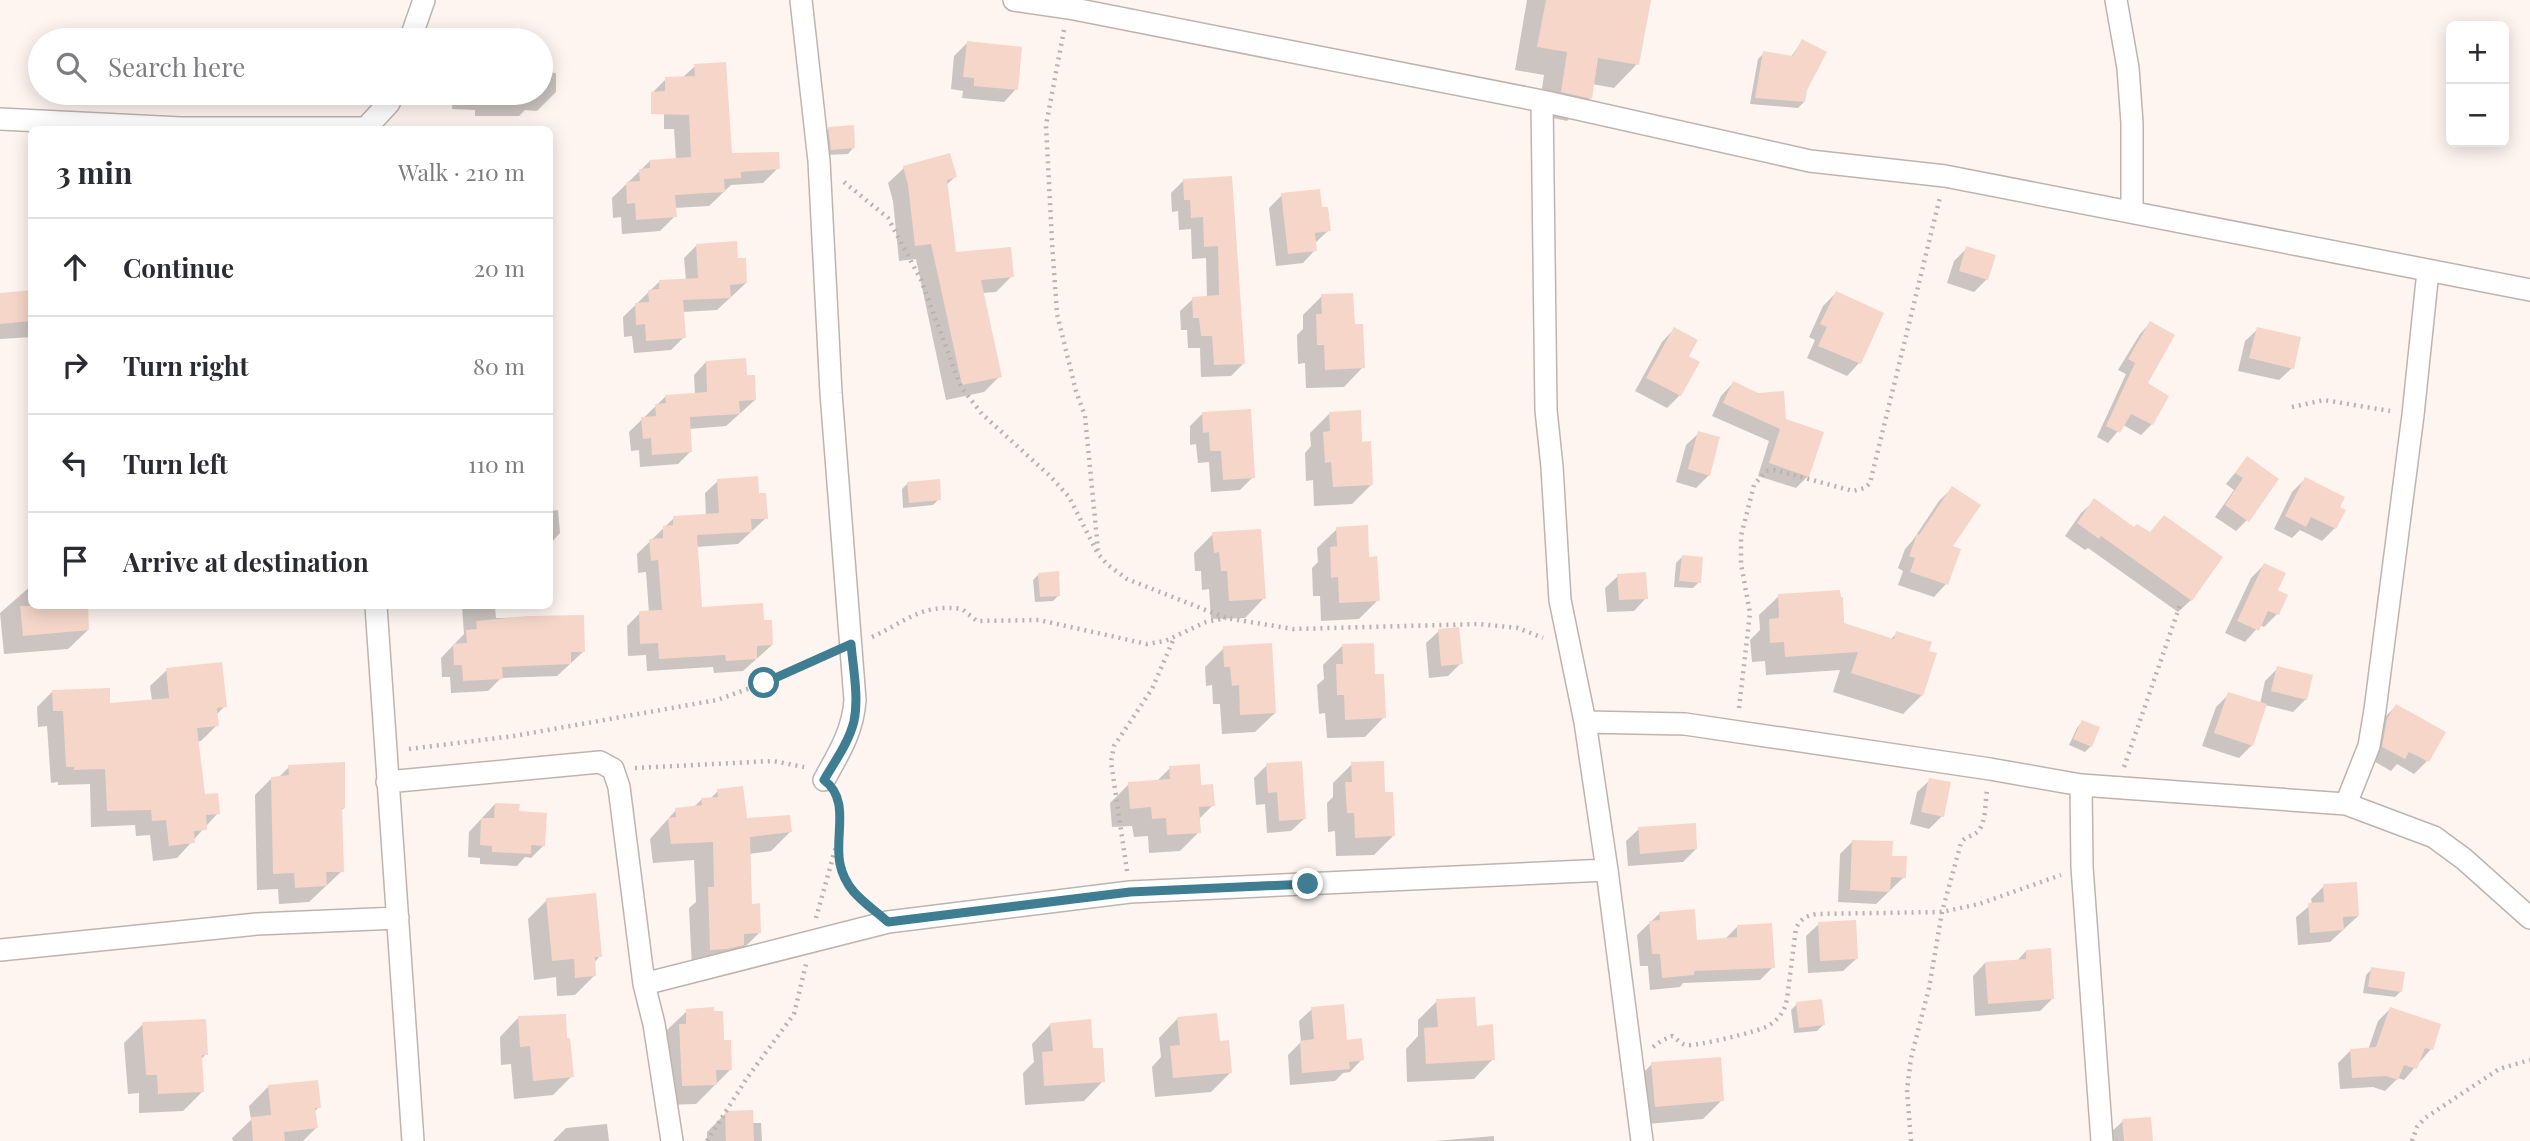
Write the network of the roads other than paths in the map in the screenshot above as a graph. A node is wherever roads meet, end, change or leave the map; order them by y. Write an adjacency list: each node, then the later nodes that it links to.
1 (424, 0): 6 (street)
2 (801, 0): 17 (street)
3 (1014, 0): 5 (street)
4 (2116, 0): 12 (street)
5 (1069, 4): 7 (street)
6 (414, 28)
7 (1542, 101): 12 (street); 16 (street)
8 (387, 105): 11 (street)
9 (0, 119): 10 (street)
10 (141, 126)
11 (367, 126)
12 (2133, 211): 13 (street)
13 (2428, 271): 14 (street); 20 (street)
14 (2530, 289)
15 (376, 609): 18 (street)
16 (1585, 722): 19 (street); 21 (street)
17 (824, 780)
18 (387, 782): 23 (street); 25 (street)
19 (2081, 785): 20 (street); 29 (street)
20 (2346, 804): 22 (street)
21 (1607, 870): 25 (street); 28 (street)
22 (2530, 918)
23 (398, 919): 24 (street); 26 (street)
24 (0, 950)
25 (644, 984): 27 (street)
26 (413, 1141)
27 (672, 1141)
28 (1642, 1141)
29 (2102, 1141)

